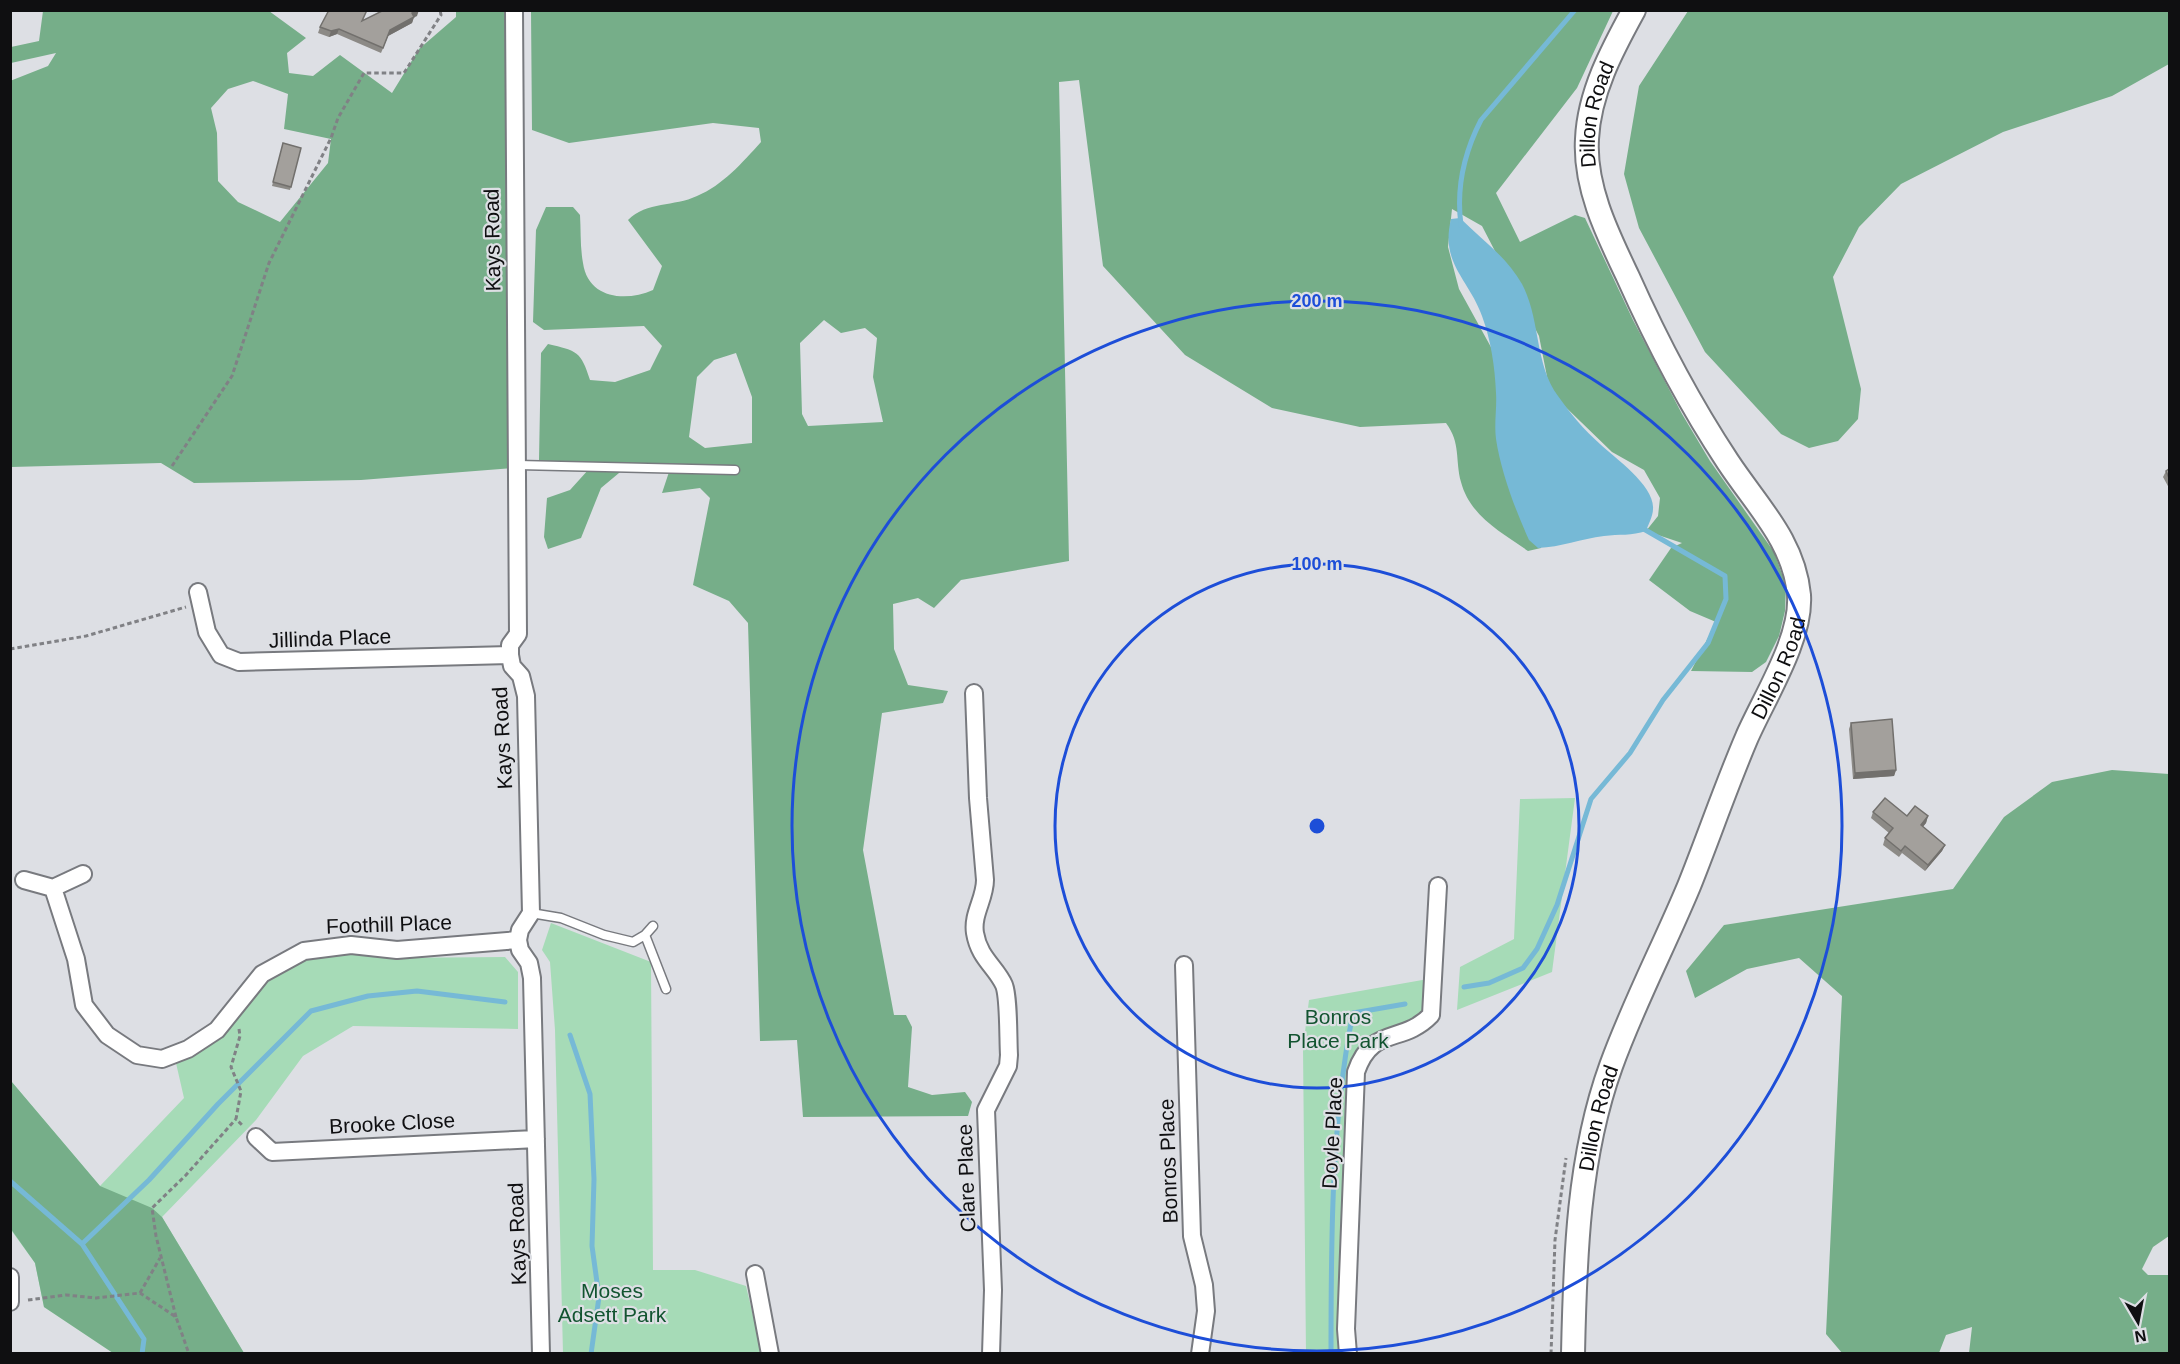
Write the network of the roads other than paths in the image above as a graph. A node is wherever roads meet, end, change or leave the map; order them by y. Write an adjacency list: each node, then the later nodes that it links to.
1 (514, 10): 3 (street, Kays Road)
2 (1634, 10): 28 (main road, Dillon Road)
3 (518, 465): 4 (lane); 6 (street, Kays Road)
4 (735, 470)
5 (199, 597): 6 (street, Jillinda Place)
6 (510, 655): 12 (street, Kays Road)
7 (974, 693): 25 (street, Clare Place)
8 (83, 874): 11 (street)
9 (24, 880): 11 (street)
10 (1438, 886): 27 (street, Doyle Place)
11 (53, 888): 15 (street, Foothill Place)
12 (531, 914): 14 (lane); 15 (street, Kays Road)
13 (653, 926): 14 (lane)
14 (645, 935): 17 (lane)
15 (518, 940): 19 (street, Kays Road)
16 (1184, 965): 26 (street, Bonros Place)
17 (666, 989)
18 (256, 1137): 19 (street, Brooke Close)
19 (536, 1139): 23 (street, Kays Road)
20 (755, 1274): 24 (street)
21 (10, 1277): 22 (street)
22 (11, 1302)
23 (541, 1353)
24 (771, 1353)
25 (991, 1353)
26 (1200, 1353)
27 (1348, 1353)
28 (1573, 1353)

